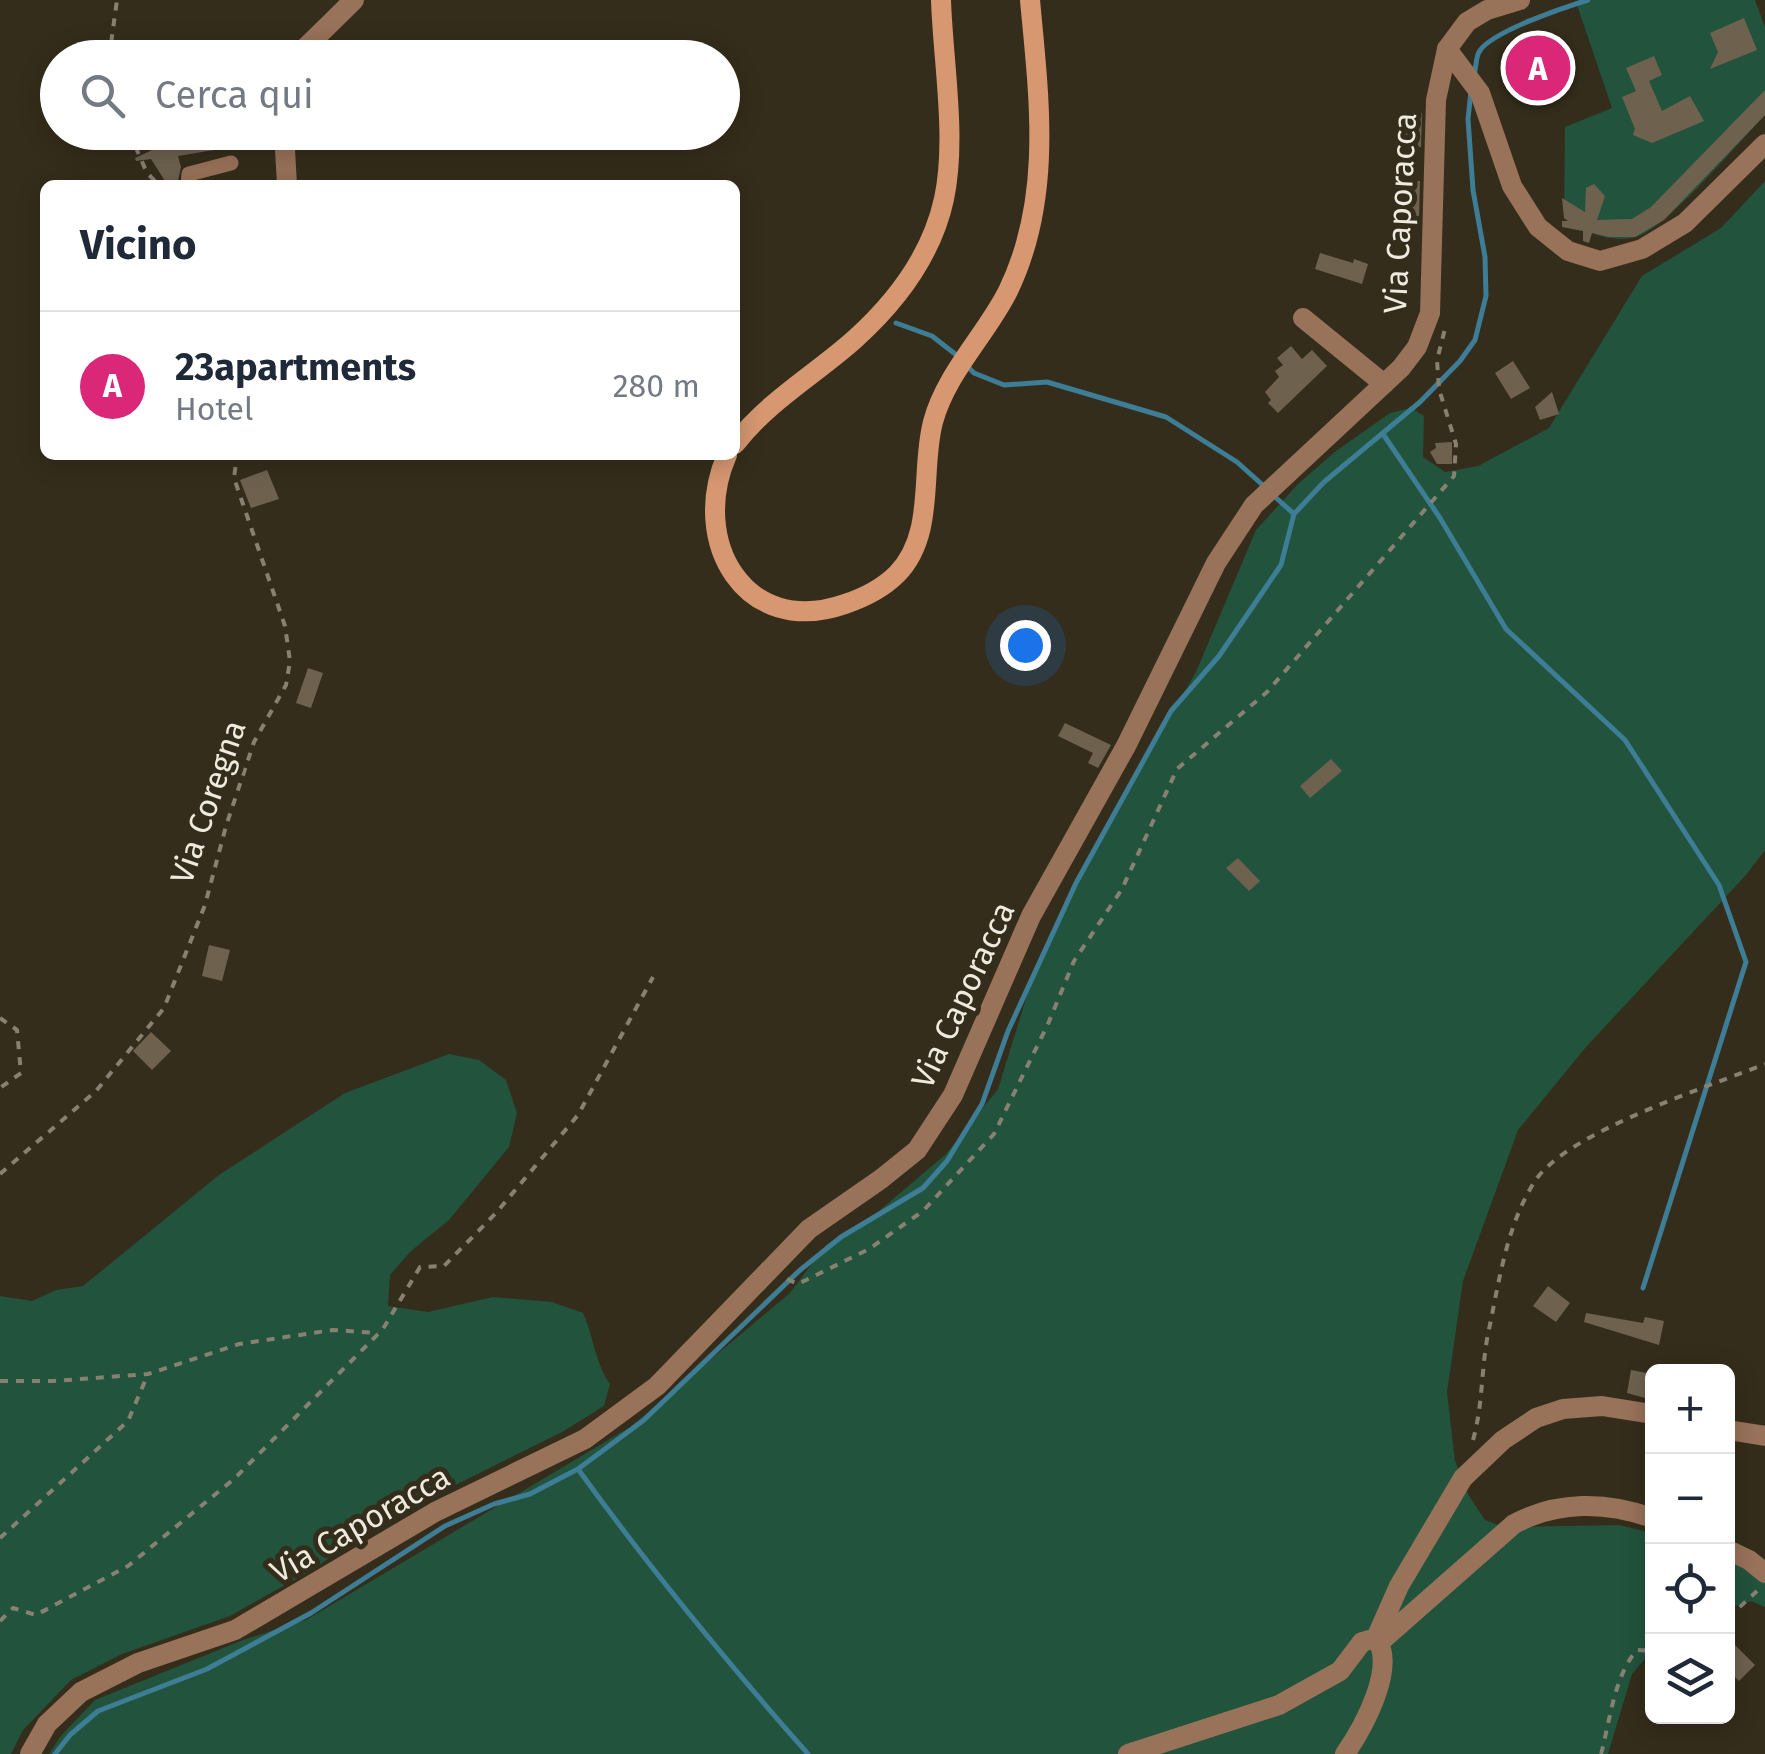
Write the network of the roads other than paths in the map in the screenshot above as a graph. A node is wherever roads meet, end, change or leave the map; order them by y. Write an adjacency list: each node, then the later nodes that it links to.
1 (354, 0): 6 (street)
2 (941, 0): 15 (main road)
3 (1030, 0): 16 (main road)
4 (1520, 0): 5 (street)
5 (1485, 5): 7 (street)
6 (313, 40)
7 (1448, 49): 8 (street); 14 (street, Via Caporacca)
8 (1765, 144)
9 (285, 150): 12 (street)
10 (231, 163): 11 (street)
11 (188, 180)
12 (287, 180)
13 (1303, 318): 14 (street)
14 (1384, 384): 24 (street, Via Caporacca)
15 (740, 439)
16 (725, 460)
17 (1645, 1413): 23 (street)
18 (1735, 1431): 19 (street)
19 (1765, 1436)
20 (1645, 1517): 23 (street)
21 (1735, 1553): 22 (street)
22 (1765, 1573)
23 (1378, 1640): 25 (street); 26 (street)
24 (30, 1754)
25 (1128, 1754)
26 (1345, 1754)

